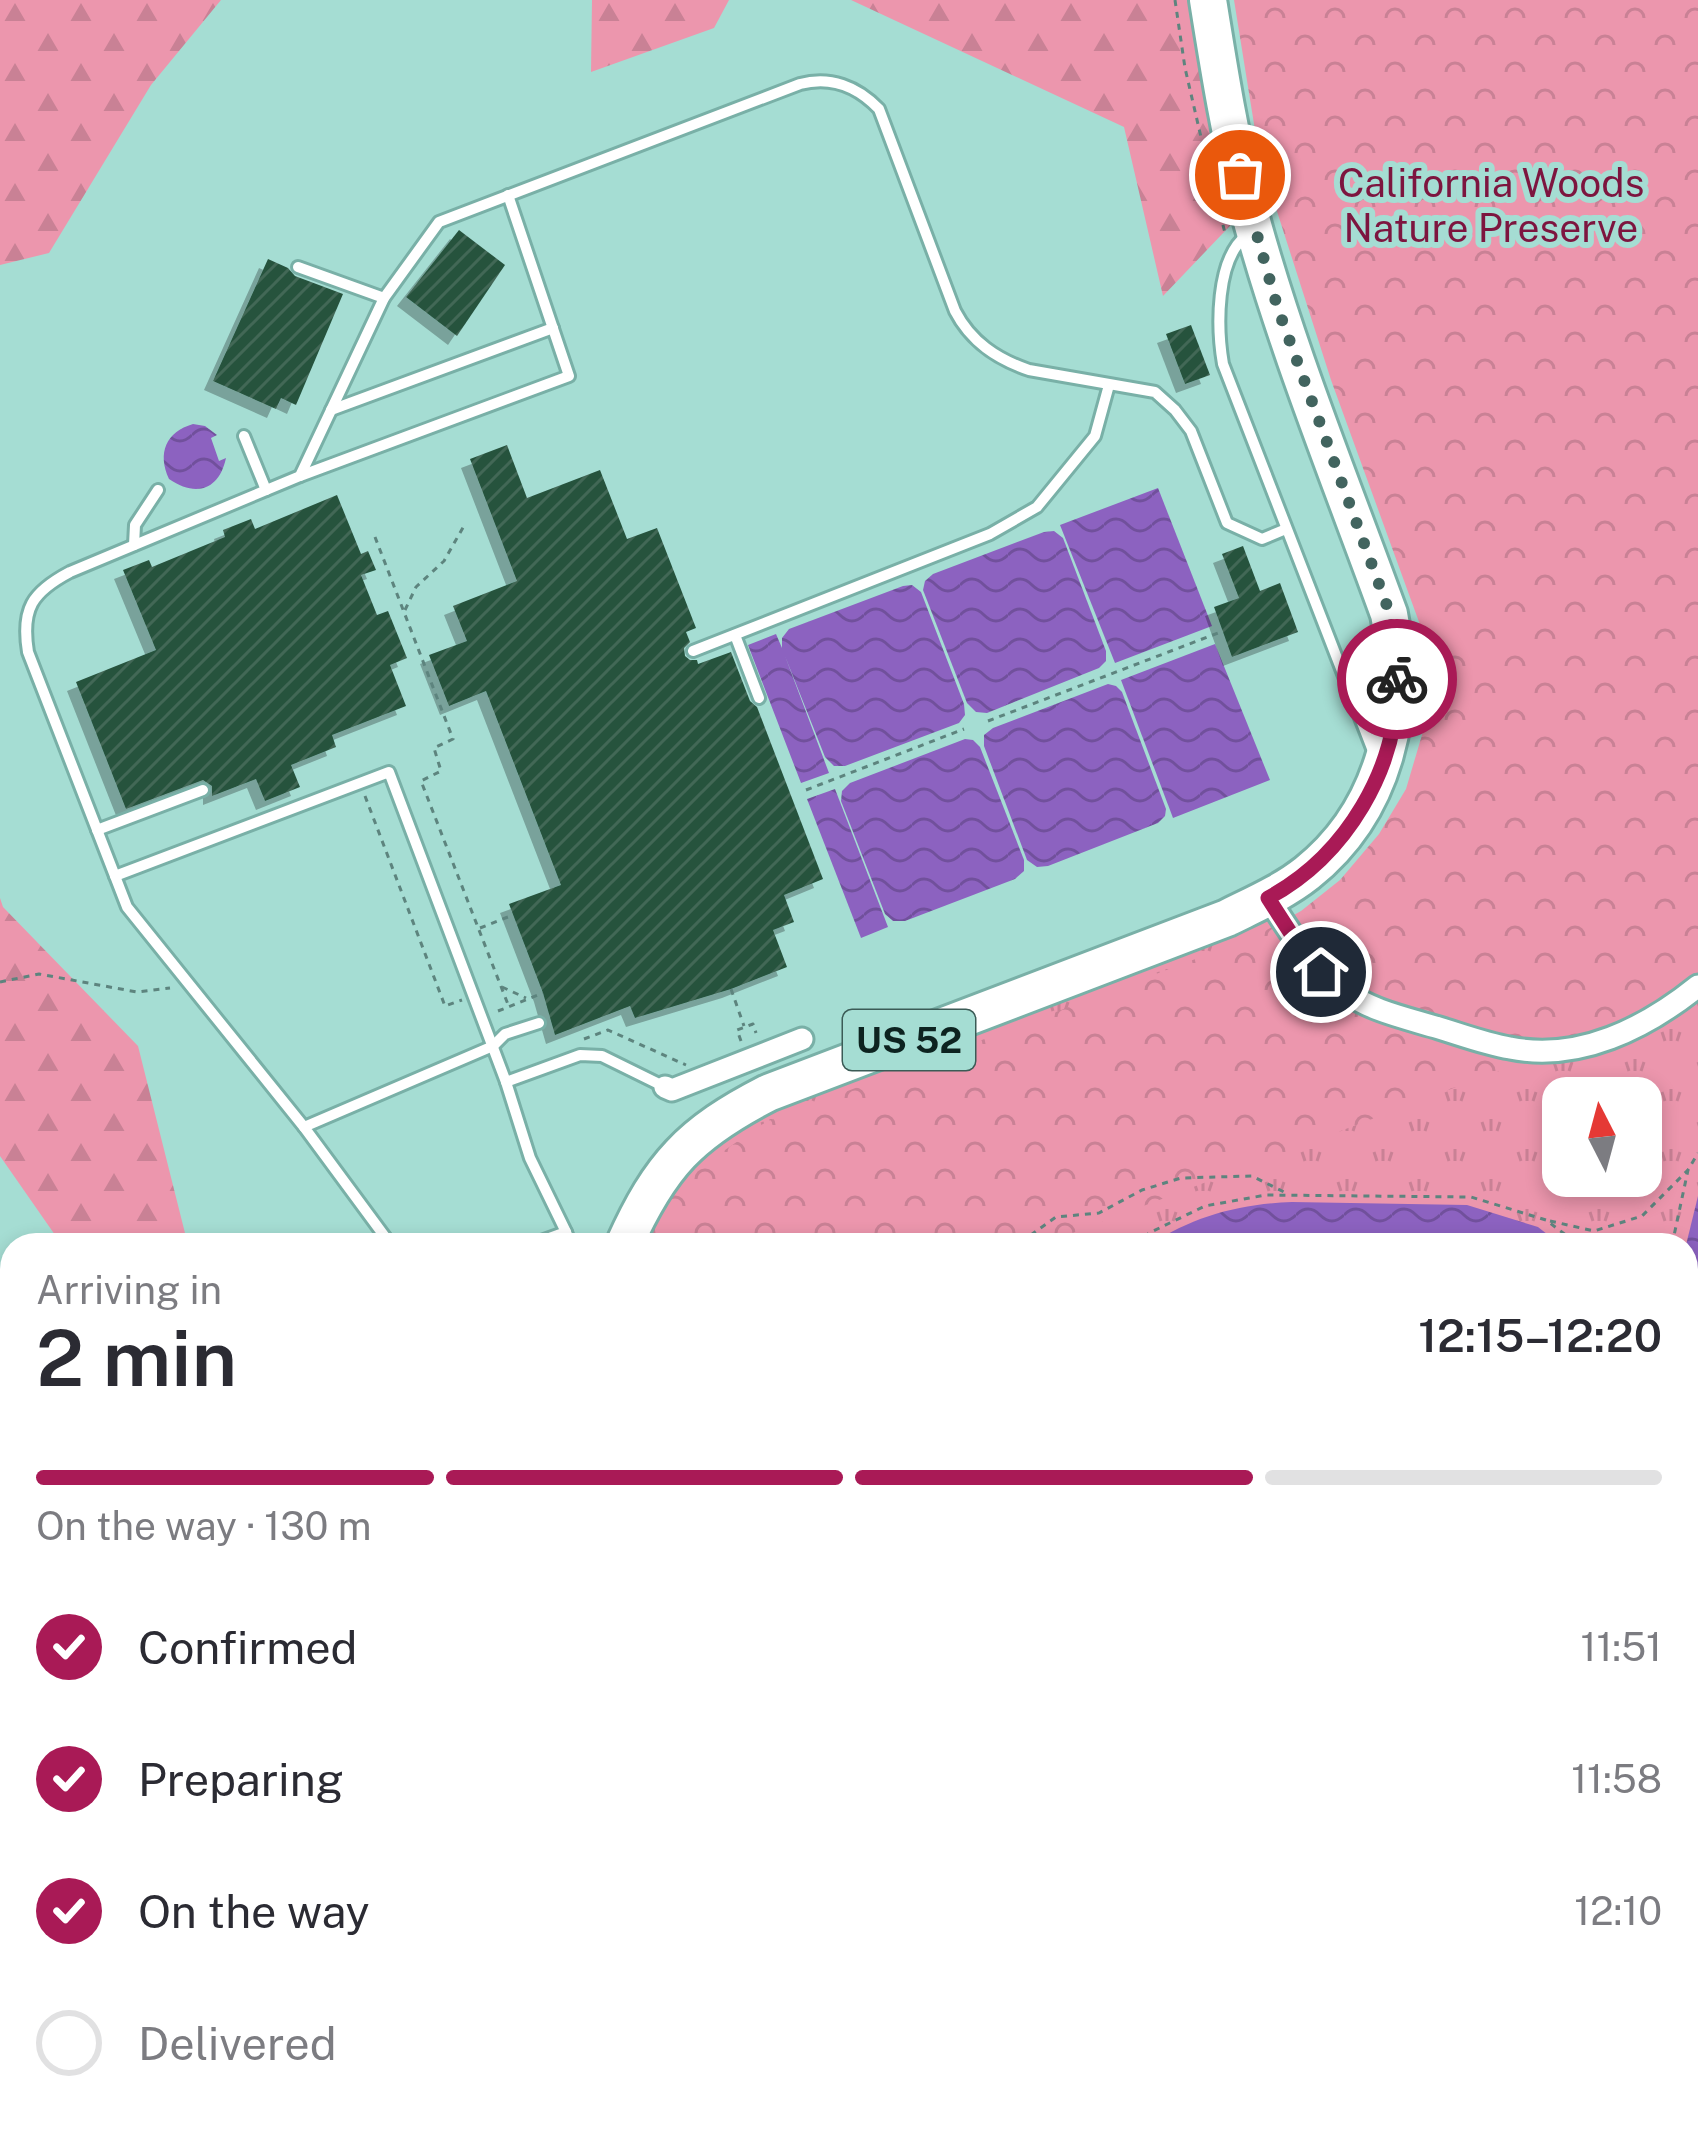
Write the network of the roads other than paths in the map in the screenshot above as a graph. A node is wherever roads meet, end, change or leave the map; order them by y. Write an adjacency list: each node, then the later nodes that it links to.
1 (1208, 0): 3 (main road, US 52)
2 (508, 195): 5 (lane); 6 (lane); 7 (lane)
3 (1243, 243): 13 (lane); 18 (main road, US 52)
4 (298, 266): 5 (lane)
5 (384, 298): 8 (lane)
6 (553, 328): 8 (lane); 10 (lane)
7 (1108, 385): 13 (lane); 15 (lane)
8 (331, 410): 10 (lane)
9 (244, 436): 12 (lane)
10 (300, 476): 12 (lane)
11 (158, 490): 14 (lane)
12 (266, 490): 14 (lane)
13 (1286, 530): 18 (lane)
14 (134, 545): 20 (lane)
15 (735, 635): 16 (lane); 17 (lane)
16 (693, 651)
17 (759, 698)
18 (1380, 769): 22 (main road, US 52)
19 (203, 790): 20 (lane)
20 (97, 830): 21 (lane)
21 (115, 876): 26 (lane); 29 (lane)
22 (1268, 898): 23 (street); 32 (main road, US 52)
23 (1698, 986)
24 (539, 1023): 26 (lane)
25 (802, 1039): 28 (street)
26 (493, 1046): 27 (lane); 29 (lane)
27 (506, 1082): 28 (lane); 30 (lane)
28 (664, 1087)
29 (304, 1127): 31 (lane)
30 (566, 1232)
31 (382, 1233)
32 (629, 1233)

